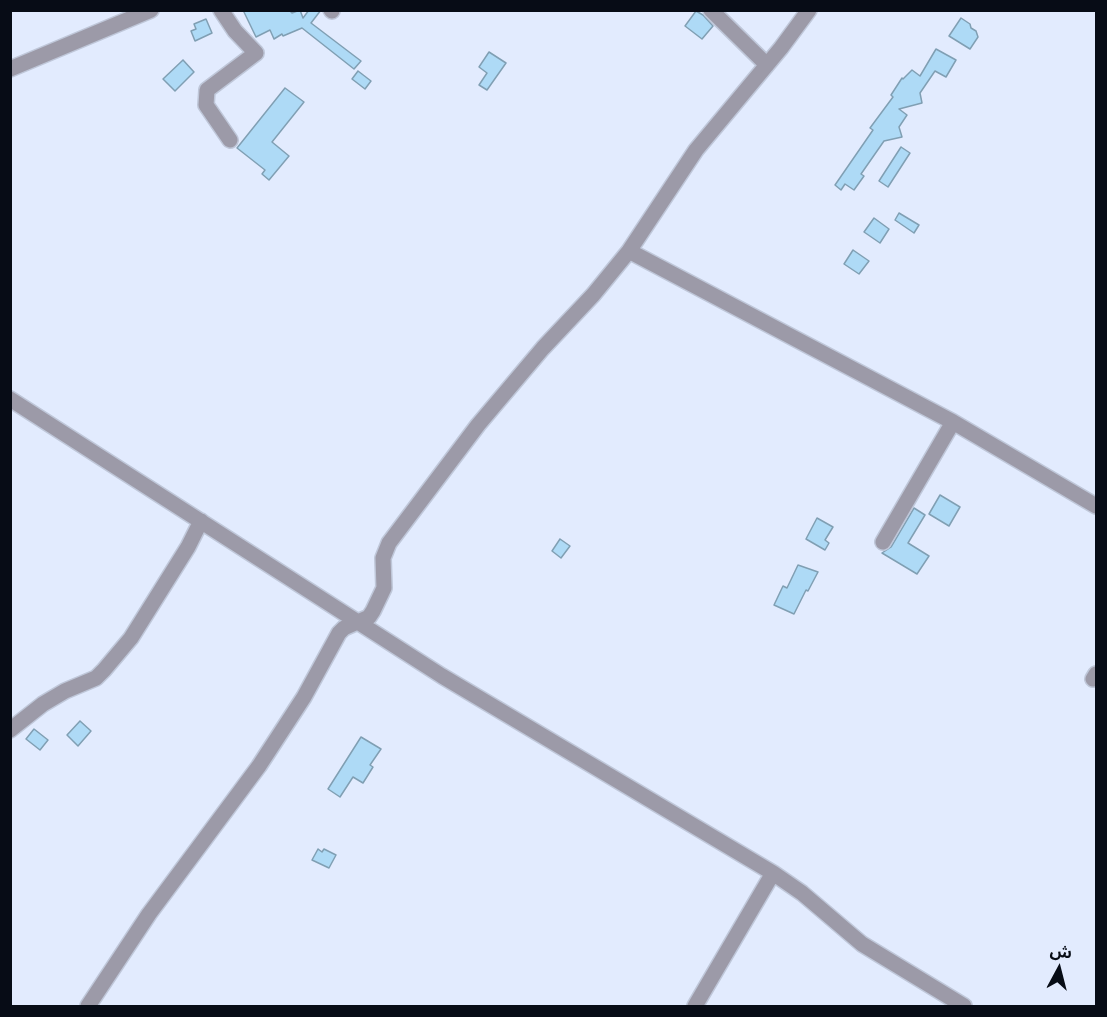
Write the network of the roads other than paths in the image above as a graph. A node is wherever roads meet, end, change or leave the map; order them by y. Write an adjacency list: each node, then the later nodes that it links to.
1 (151, 10): 6 (street)
2 (221, 10): 7 (street)
3 (711, 10): 5 (street)
4 (803, 12): 5 (street)
5 (767, 65): 8 (street)
6 (10, 69)
7 (230, 140)
8 (629, 251): 10 (street); 14 (street)
9 (10, 399): 12 (street)
10 (953, 422): 11 (street); 13 (street)
11 (1096, 506)
12 (201, 521): 14 (street); 15 (street)
13 (883, 542)
14 (358, 623): 16 (street); 17 (street)
15 (10, 730)
16 (773, 873): 18 (street); 19 (street)
17 (88, 1006)
18 (695, 1006)
19 (964, 1006)

